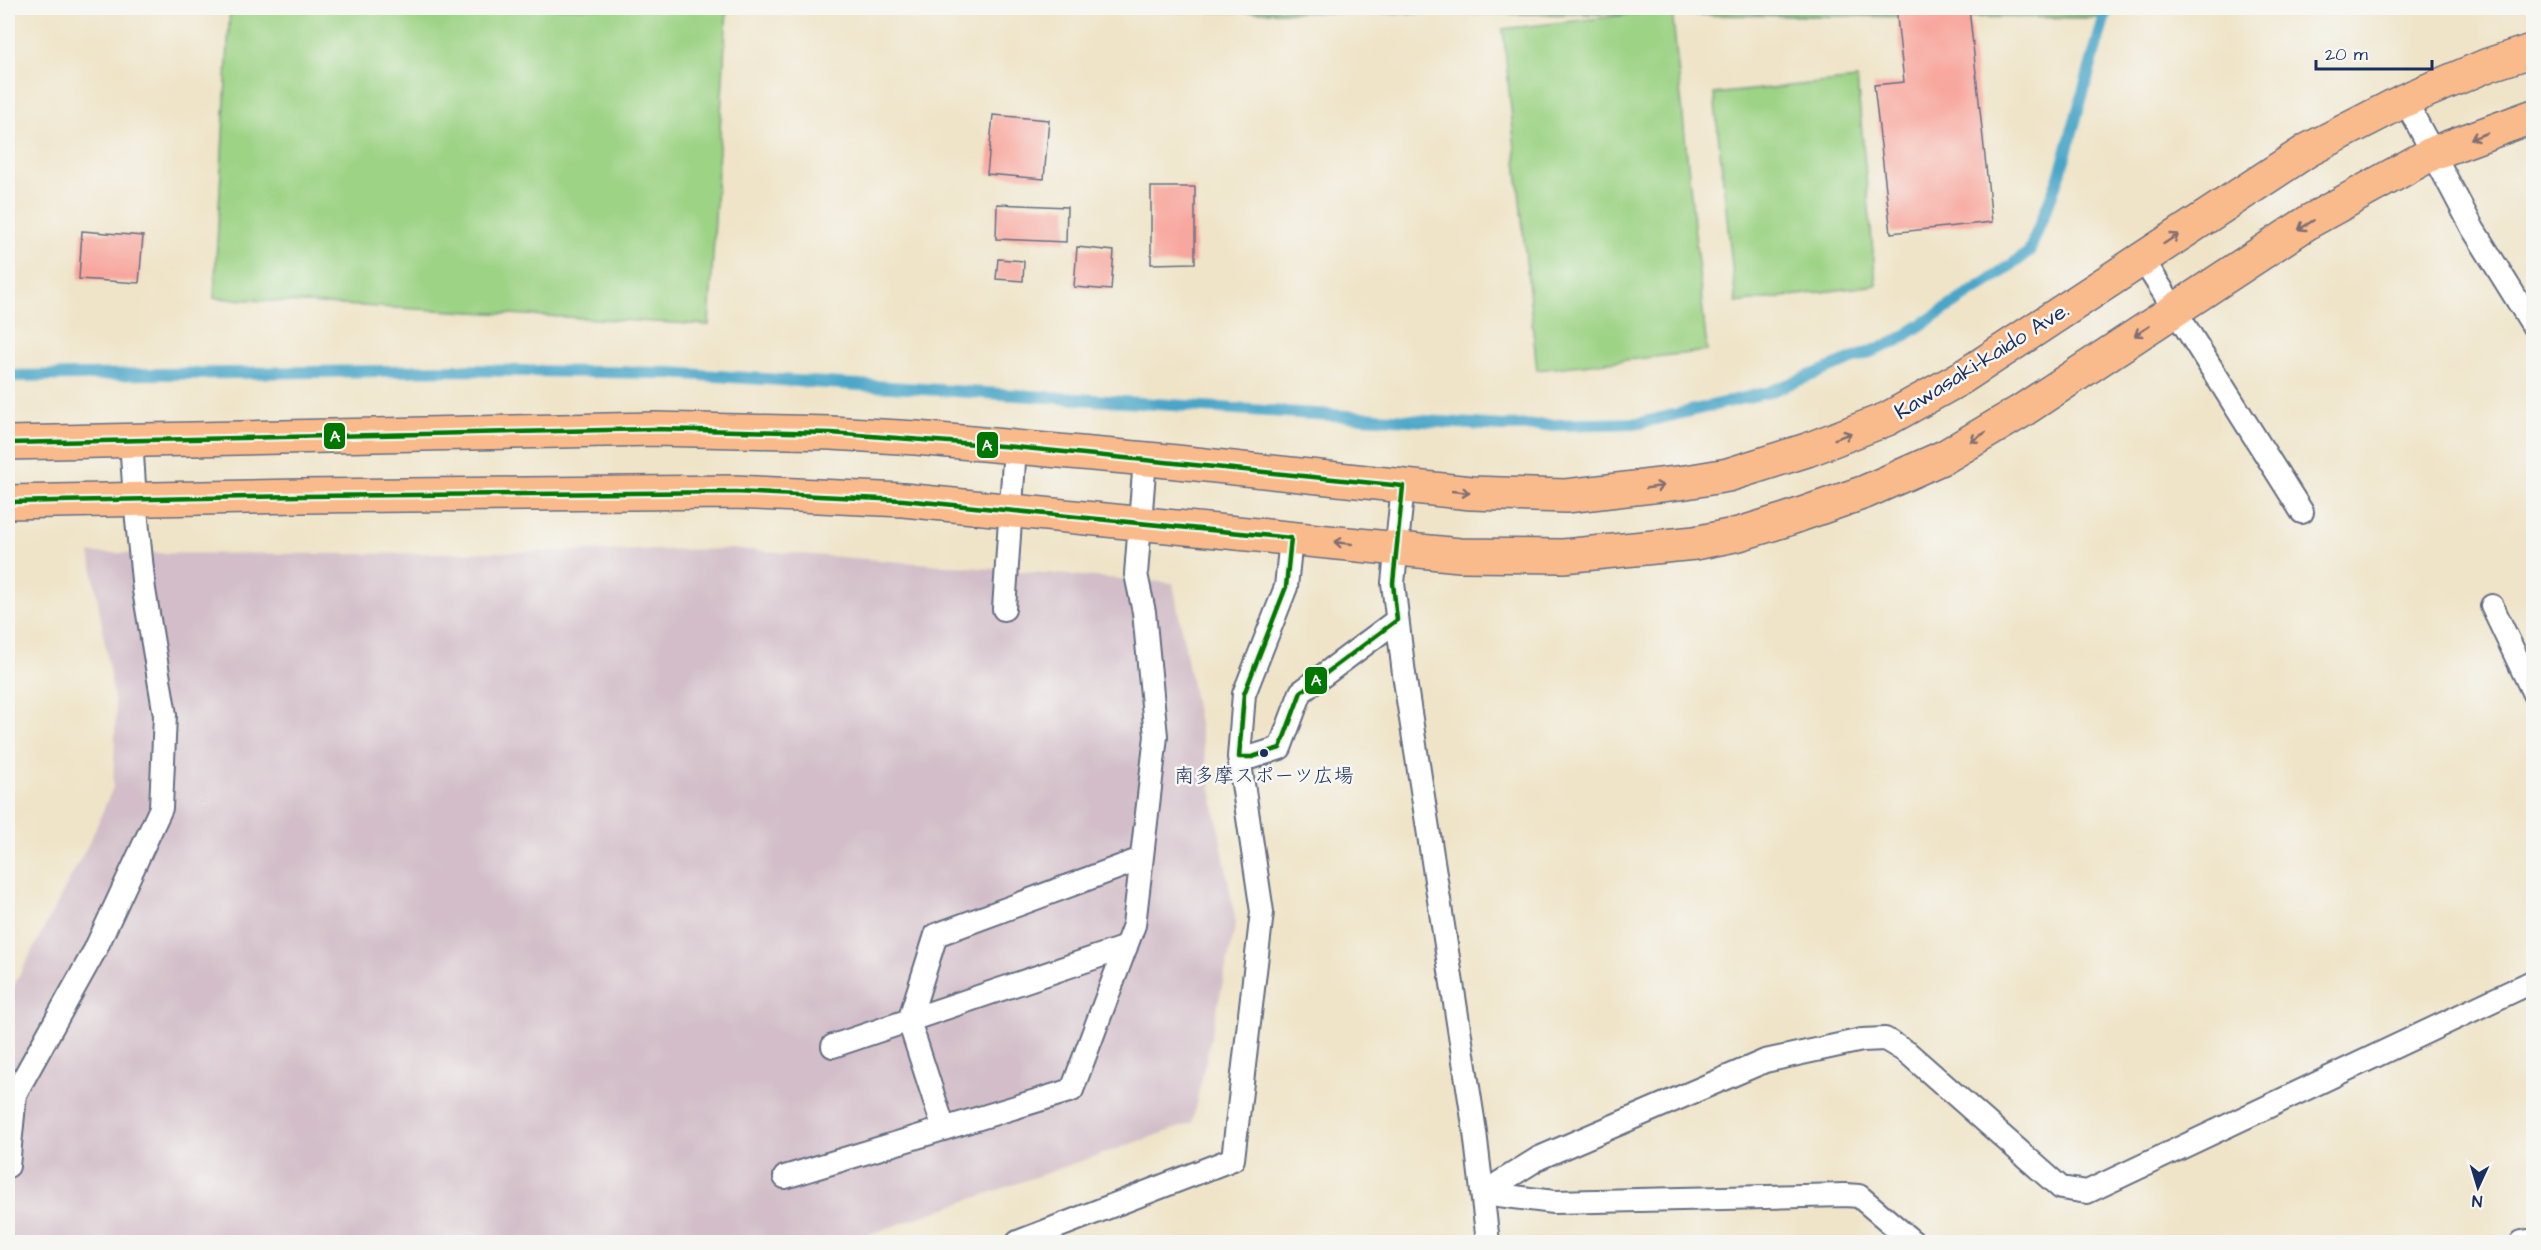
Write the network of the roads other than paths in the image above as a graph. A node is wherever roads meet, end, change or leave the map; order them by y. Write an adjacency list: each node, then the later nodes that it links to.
1 (2534, 50): 2 (main road, Kawasaki-kaido Ave.)
2 (2405, 100): 4 (lane); 5 (main road, Kawasaki-kaido Ave., one-way to 2)
3 (2534, 116): 4 (main road, one-way to 4)
4 (2433, 153): 6 (main road, one-way to 6); 7 (lane)
5 (2142, 258): 6 (lane); 12 (main road, Kawasaki-kaido Ave., one-way to 5)
6 (2175, 310): 16 (lane); 19 (main road, one-way to 19)
7 (2534, 327)
8 (131, 440): 9 (main road, Kawasaki-kaido Ave.); 10 (main road, Kawasaki-kaido Ave.); 13 (lane)
9 (8, 443)
10 (1016, 447): 11 (main road, Kawasaki-kaido Ave.); 15 (lane)
11 (1145, 459): 12 (main road, Kawasaki-kaido Ave.); 17 (lane)
12 (1403, 486): 19 (lane)
13 (135, 500): 14 (main road); 15 (main road); 31 (lane)
14 (8, 502)
15 (1011, 510): 17 (main road); 21 (lane)
16 (2302, 512)
17 (1140, 523): 18 (main road); 25 (lane)
18 (1291, 538): 19 (main road, one-way to 18); 24 (lane)
19 (1396, 548): 22 (lane)
20 (2492, 606): 23 (lane)
21 (1004, 609)
22 (1397, 620): 24 (lane); 33 (lane)
23 (2534, 694)
24 (1239, 757): 35 (lane)
25 (1141, 860): 26 (lane); 28 (lane)
26 (1126, 947): 28 (lane); 30 (lane)
27 (2534, 981): 33 (lane)
28 (909, 1021): 29 (lane); 30 (lane)
29 (833, 1046)
30 (944, 1129): 32 (lane)
31 (8, 1166)
32 (786, 1177)
33 (1483, 1193): 36 (lane); 37 (lane)
34 (2534, 1240): 38 (lane)
35 (1018, 1242)
36 (1488, 1242)
37 (1913, 1242)
38 (2522, 1242)

